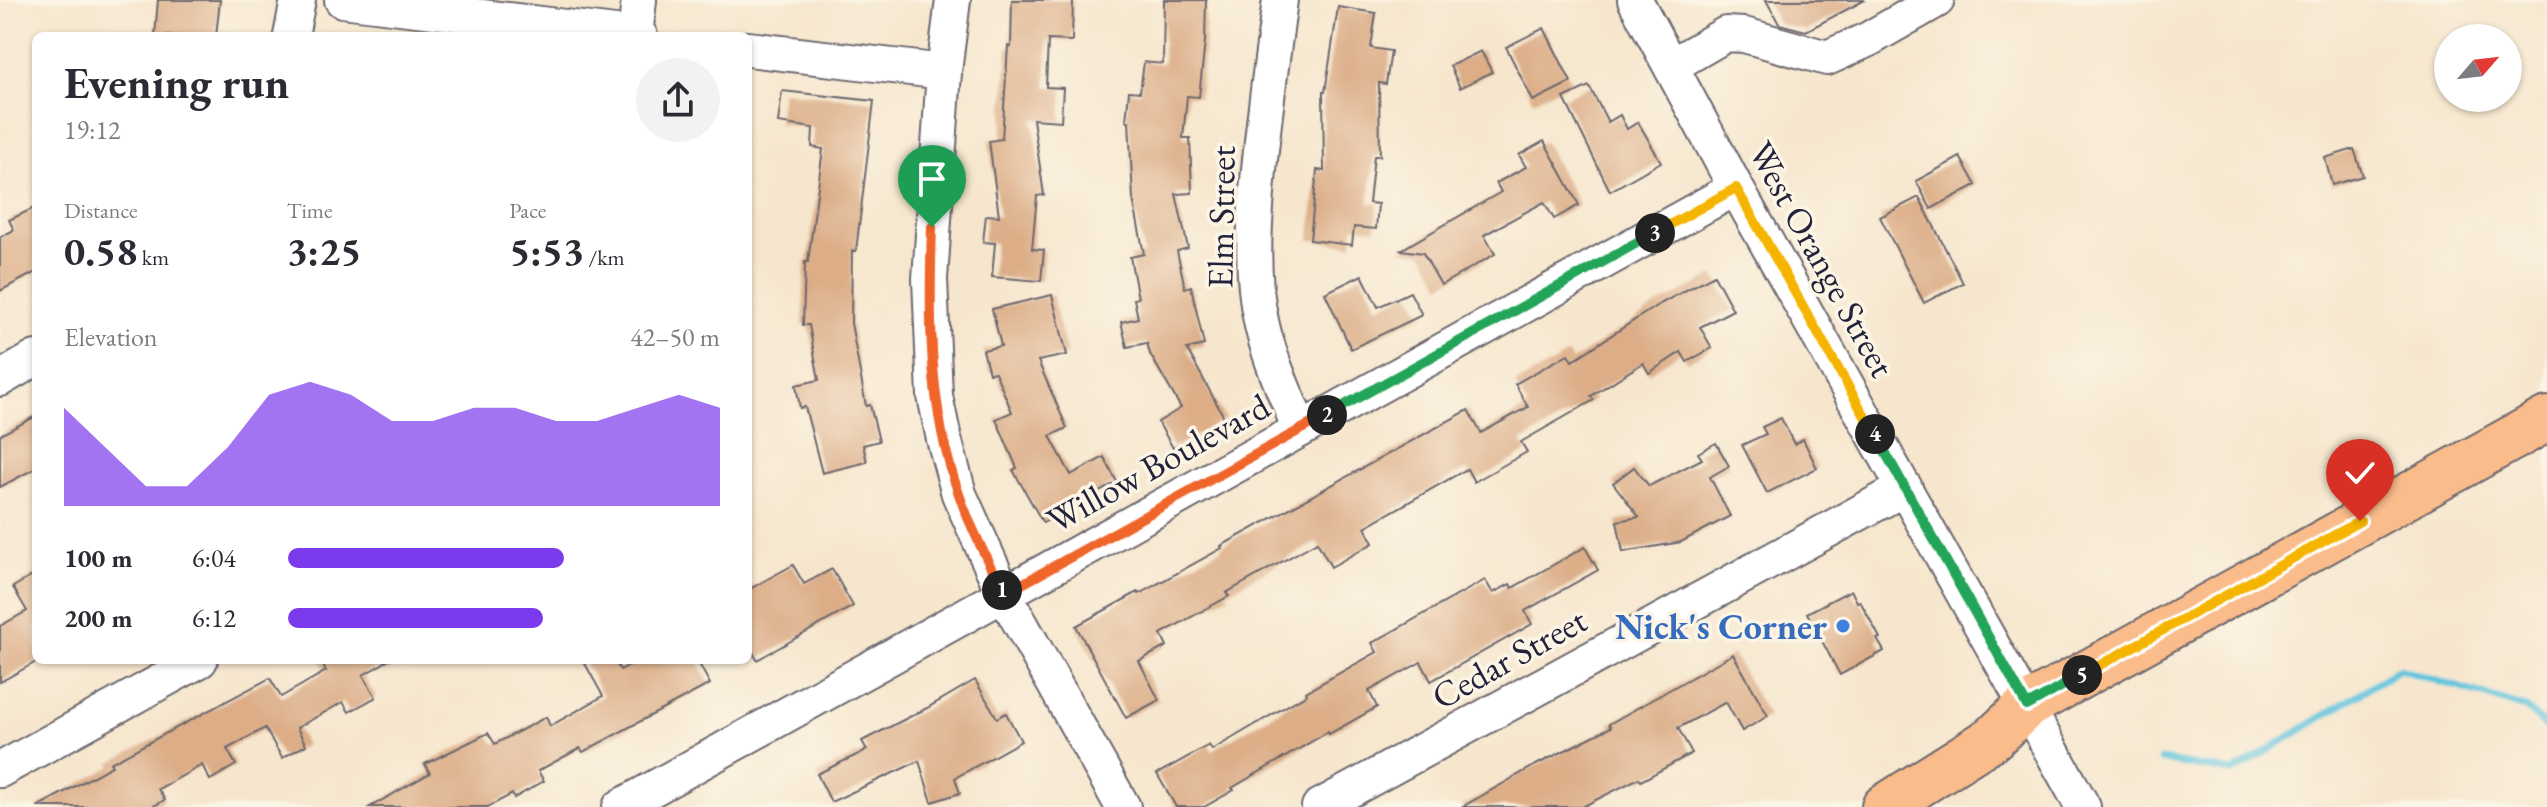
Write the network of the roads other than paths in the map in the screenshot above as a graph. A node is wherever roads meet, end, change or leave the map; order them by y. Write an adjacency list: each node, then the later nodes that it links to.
1 (298, 0): 8 (street)
2 (342, 0): 9 (street)
3 (639, 0): 10 (street)
4 (953, 0): 13 (street)
5 (1280, 0): 18 (street, Elm Street)
6 (1635, 0): 12 (street, West Orange Street)
7 (1937, 0): 12 (street)
8 (292, 32)
9 (603, 32)
10 (636, 32)
11 (752, 49): 13 (street)
12 (1671, 66): 14 (street, West Orange Street)
13 (944, 72): 20 (street)
14 (1736, 188): 18 (street, Willow Boulevard); 19 (street, West Orange Street)
15 (32, 360): 16 (street)
16 (0, 379)
17 (2547, 420): 22 (main road)
18 (1300, 430): 20 (street, Willow Boulevard)
19 (1905, 488): 22 (street, West Orange Street); 26 (street, Cedar Street)
20 (1004, 594): 24 (street, Willow Boulevard); 25 (street)
21 (193, 664): 23 (street)
22 (2027, 706): 27 (main road); 28 (street, West Orange Street)
23 (0, 770)
24 (620, 807)
25 (1123, 807)
26 (1319, 807)
27 (1884, 807)
28 (2083, 807)

